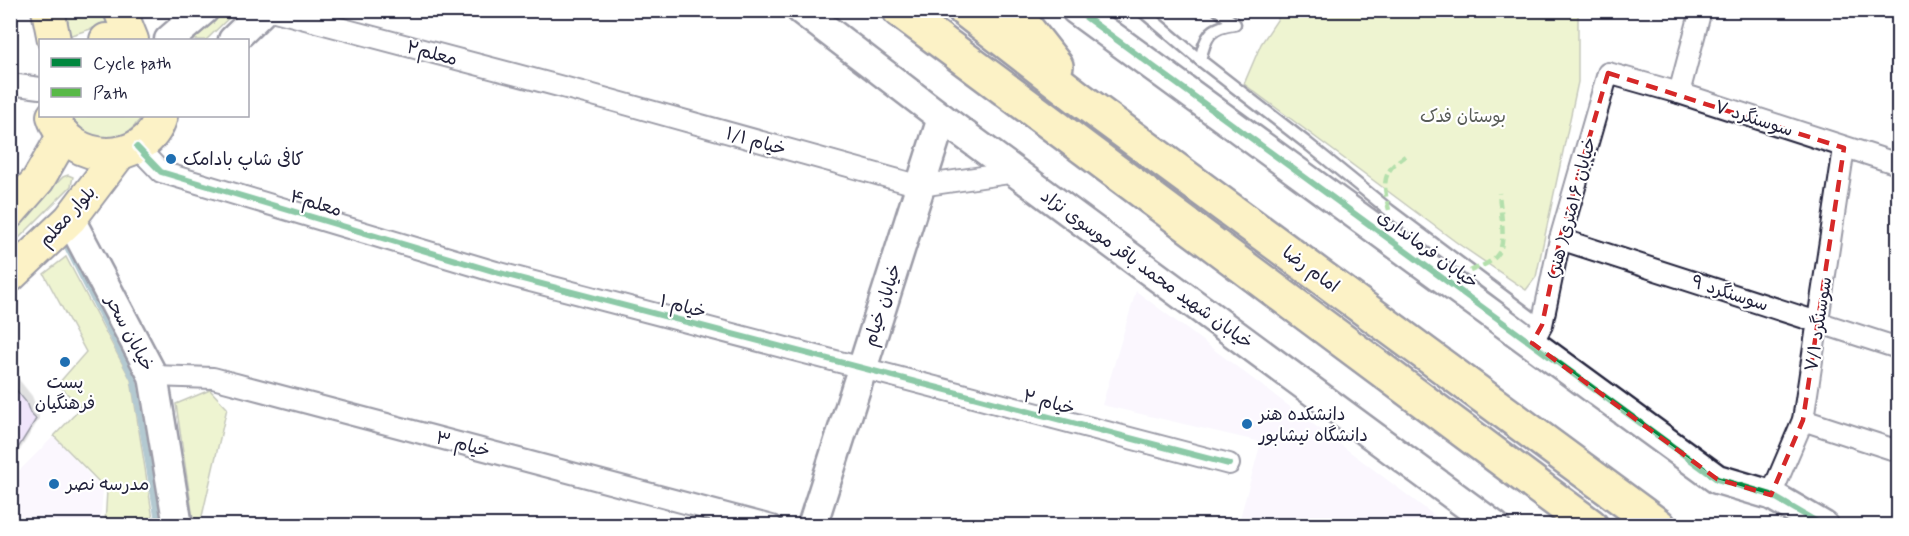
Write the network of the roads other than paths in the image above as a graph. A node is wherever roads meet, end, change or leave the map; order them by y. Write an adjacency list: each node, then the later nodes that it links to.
1 (48, 10): 14 (main road)
2 (120, 10): 15 (main road)
3 (204, 10): 16 (main road)
4 (264, 10): 17 (main road)
5 (271, 10): 23 (street, معلم۲)
6 (801, 10): 26 (main road, خیابان شهید محمد باقر موسوی نژاد)
7 (899, 10): 47 (highway)
8 (965, 10): 24 (highway, امام رضا)
9 (1012, 10): 24 (highway)
10 (1076, 10): 39 (main road, خیابان فرمانداری)
11 (1141, 10): 18 (lane)
12 (1218, 10): 18 (lane)
13 (1701, 10): 22 (street)
14 (54, 39)
15 (132, 39)
16 (170, 39)
17 (235, 39)
18 (1200, 60): 39 (lane)
19 (1608, 72): 22 (street, سوسنگرد ۷); 35 (street, خیابان ۱۶متری( هنر))
20 (10, 84): 21 (street)
21 (39, 88)
22 (1679, 93): 28 (street, سوسنگرد ۷)
23 (593, 95): 32 (street, خیام ۱/۱)
24 (1080, 99): 44 (highway, امام رضا)
25 (161, 117): 29 (main road, بلوار معلم)
26 (942, 118): 31 (main road, خیابان شهید محمد باقر موسوی نژاد); 32 (main road, خیابان خیام)
27 (59, 125): 29 (main road); 33 (main road)
28 (1844, 148): 30 (street, سوسنگرد ۷); 38 (street, سوسنگرد ۷/۱)
29 (129, 150): 34 (main road, بلوار معلم); 36 (street, معلم۴)
30 (1899, 164)
31 (1016, 172): 32 (street); 52 (main road, خیابان شهید محمد باقر موسوی نژاد)
32 (920, 186): 41 (main road, خیابان خیام)
33 (10, 212)
34 (70, 219): 37 (main road, بلوار معلم); 42 (main road, خیابان سحر)
35 (1560, 239): 38 (street, سوسنگرد ۹); 39 (street, خیابان ۱۶متری( هنر))
36 (496, 272): 41 (street, خیام ۱)
37 (10, 276)
38 (1819, 321): 40 (street, سوسنگرد ۹); 43 (street, سوسنگرد ۷/۱)
39 (1537, 334): 48 (main road, خیابان فرمانداری)
40 (1899, 348)
41 (862, 368): 46 (street, خیام ۲); 51 (main road, خیابان خیام)
42 (153, 376): 49 (main road, خیابان سحر); 50 (street, خیام ۳)
43 (1803, 420): 45 (street); 48 (street, سوسنگرد ۷/۱)
44 (1531, 431): 55 (highway, امام رضا); 56 (highway)
45 (1899, 451)
46 (1229, 464)
47 (1509, 466): 53 (highway); 54 (highway)
48 (1771, 495): 57 (main road, خیابان فرمانداری)
49 (178, 525)
50 (772, 525)
51 (812, 525)
52 (1495, 525)
53 (1572, 525)
54 (1591, 525)
55 (1659, 525)
56 (1687, 525)
57 (1824, 525)

